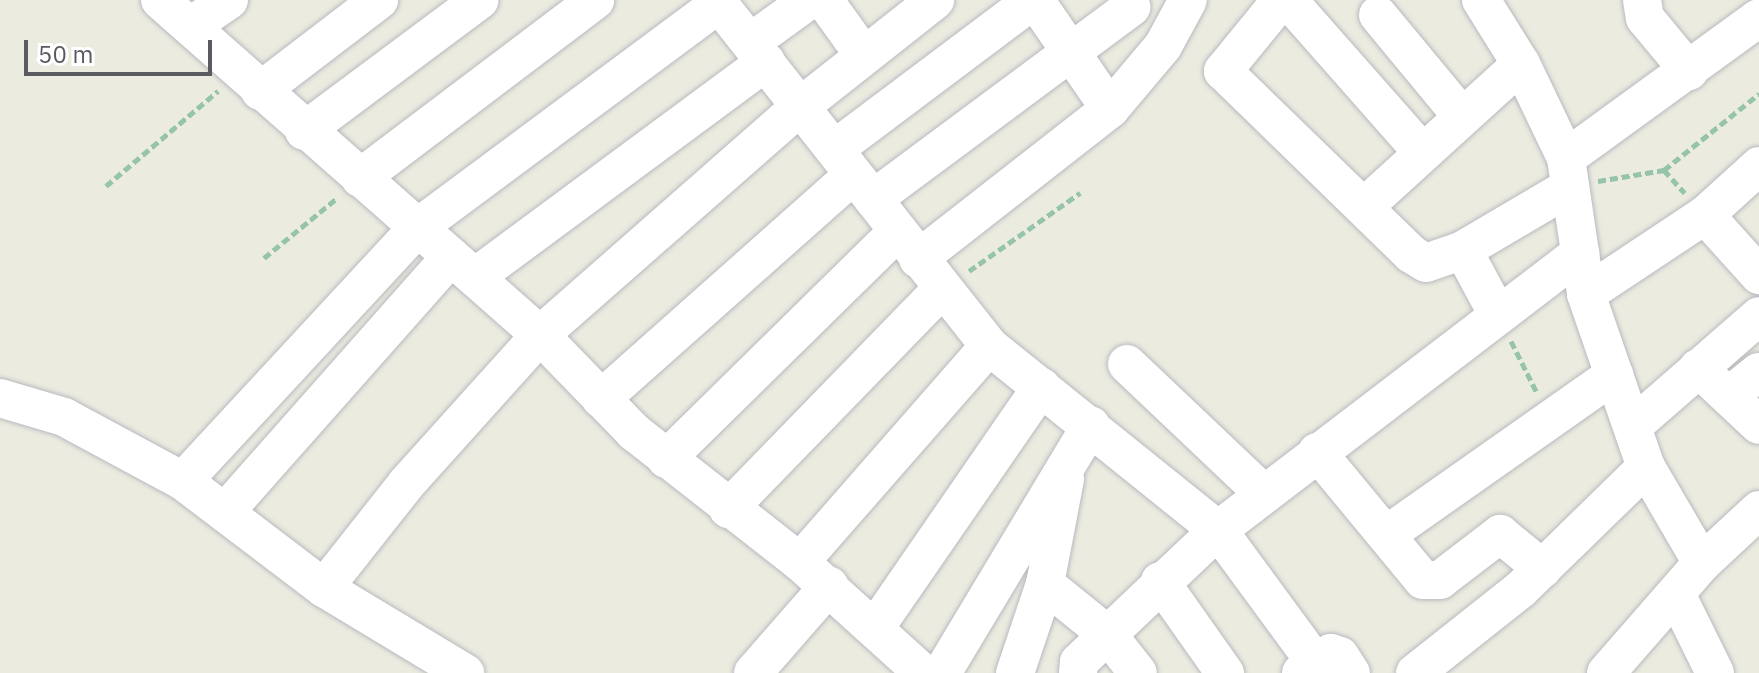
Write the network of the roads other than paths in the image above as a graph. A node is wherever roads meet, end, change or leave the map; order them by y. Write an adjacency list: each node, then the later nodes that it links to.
1 (160, 0): 19 (street)
2 (229, 0): 19 (street)
3 (379, 0): 26 (street)
4 (480, 0): 30 (street)
5 (595, 0): 35 (street)
6 (809, 0): 22 (street)
7 (824, 0): 23 (street)
8 (935, 0): 23 (street)
9 (1034, 0): 21 (street); 34 (street)
10 (1188, 0): 20 (street)
11 (1281, 0): 36 (street)
12 (1288, 0): 31 (street)
13 (1642, 0): 25 (street)
14 (1484, 1): 24 (street)
15 (717, 2): 22 (street); 38 (street)
16 (1130, 3): 20 (street); 21 (street)
17 (1378, 15): 29 (street)
18 (1759, 18): 25 (street)
19 (191, 26): 26 (street)
20 (1163, 46): 28 (street)
21 (1066, 51): 28 (street); 34 (street)
22 (759, 52): 27 (street); 42 (street)
23 (863, 54): 27 (street)
24 (1521, 64): 29 (street); 33 (street)
25 (1689, 71): 33 (street)
26 (249, 82): 30 (street)
27 (801, 106): 34 (street); 48 (street)
28 (1110, 109): 39 (street)
29 (1460, 114): 31 (street)
30 (304, 131): 35 (street)
31 (1422, 152): 36 (street)
32 (1759, 166): 37 (street)
33 (1568, 173): 40 (street); 41 (street)
34 (854, 174): 39 (street); 57 (street)
35 (360, 178): 38 (street)
36 (1364, 207): 40 (street)
37 (1705, 215): 43 (street); 45 (street)
38 (417, 228): 42 (street); 65 (street)
39 (907, 246): 44 (street); 63 (street)
40 (1463, 250): 46 (street)
41 (1580, 253): 45 (street); 46 (street)
42 (463, 267): 48 (street); 69 (street)
43 (1759, 275)
44 (941, 290): 49 (street); 67 (street)
45 (1586, 294): 53 (street)
46 (1498, 315): 61 (street)
47 (1759, 316): 51 (street)
48 (540, 335): 57 (street); 78 (street)
49 (989, 346): 54 (street); 72 (street)
50 (1127, 364): 66 (street)
51 (1698, 368): 55 (street); 60 (street)
52 (1759, 372): 55 (street)
53 (1614, 375): 60 (street); 71 (street)
54 (1041, 387): 58 (street); 80 (street)
55 (1729, 396): 59 (street)
56 (0, 398): 65 (street)
57 (601, 399): 63 (street)
58 (1091, 425): 62 (street); 70 (street)
59 (1759, 425)
60 (1633, 426): 64 (street)
61 (1317, 452): 66 (street); 71 (street)
62 (1069, 457): 76 (street); 86 (street)
63 (666, 459): 67 (street)
64 (1646, 467): 73 (street); 74 (street)
65 (183, 481): 69 (street)
66 (1263, 493): 70 (street)
67 (728, 509): 72 (street)
68 (1759, 510): 73 (street)
69 (225, 512): 78 (street)
70 (1218, 530): 75 (street); 82 (street)
71 (1386, 535): 74 (street)
72 (800, 562): 77 (street)
73 (1702, 563): 79 (street)
74 (1543, 569): 91 (street)
75 (1160, 581): 81 (street); 90 (street)
76 (1045, 584): 81 (street); 87 (street)
77 (829, 586): 80 (street); 84 (street)
78 (324, 588): 83 (street)
79 (1676, 594): 92 (street); 93 (street)
80 (875, 628): 85 (street)
81 (1108, 635): 88 (street); 89 (street)
82 (1322, 669)
83 (465, 673)
84 (753, 673)
85 (922, 673)
86 (942, 673)
87 (1015, 673)
88 (1078, 673)
89 (1138, 673)
90 (1225, 673)
91 (1415, 673)
92 (1606, 673)
93 (1715, 673)

